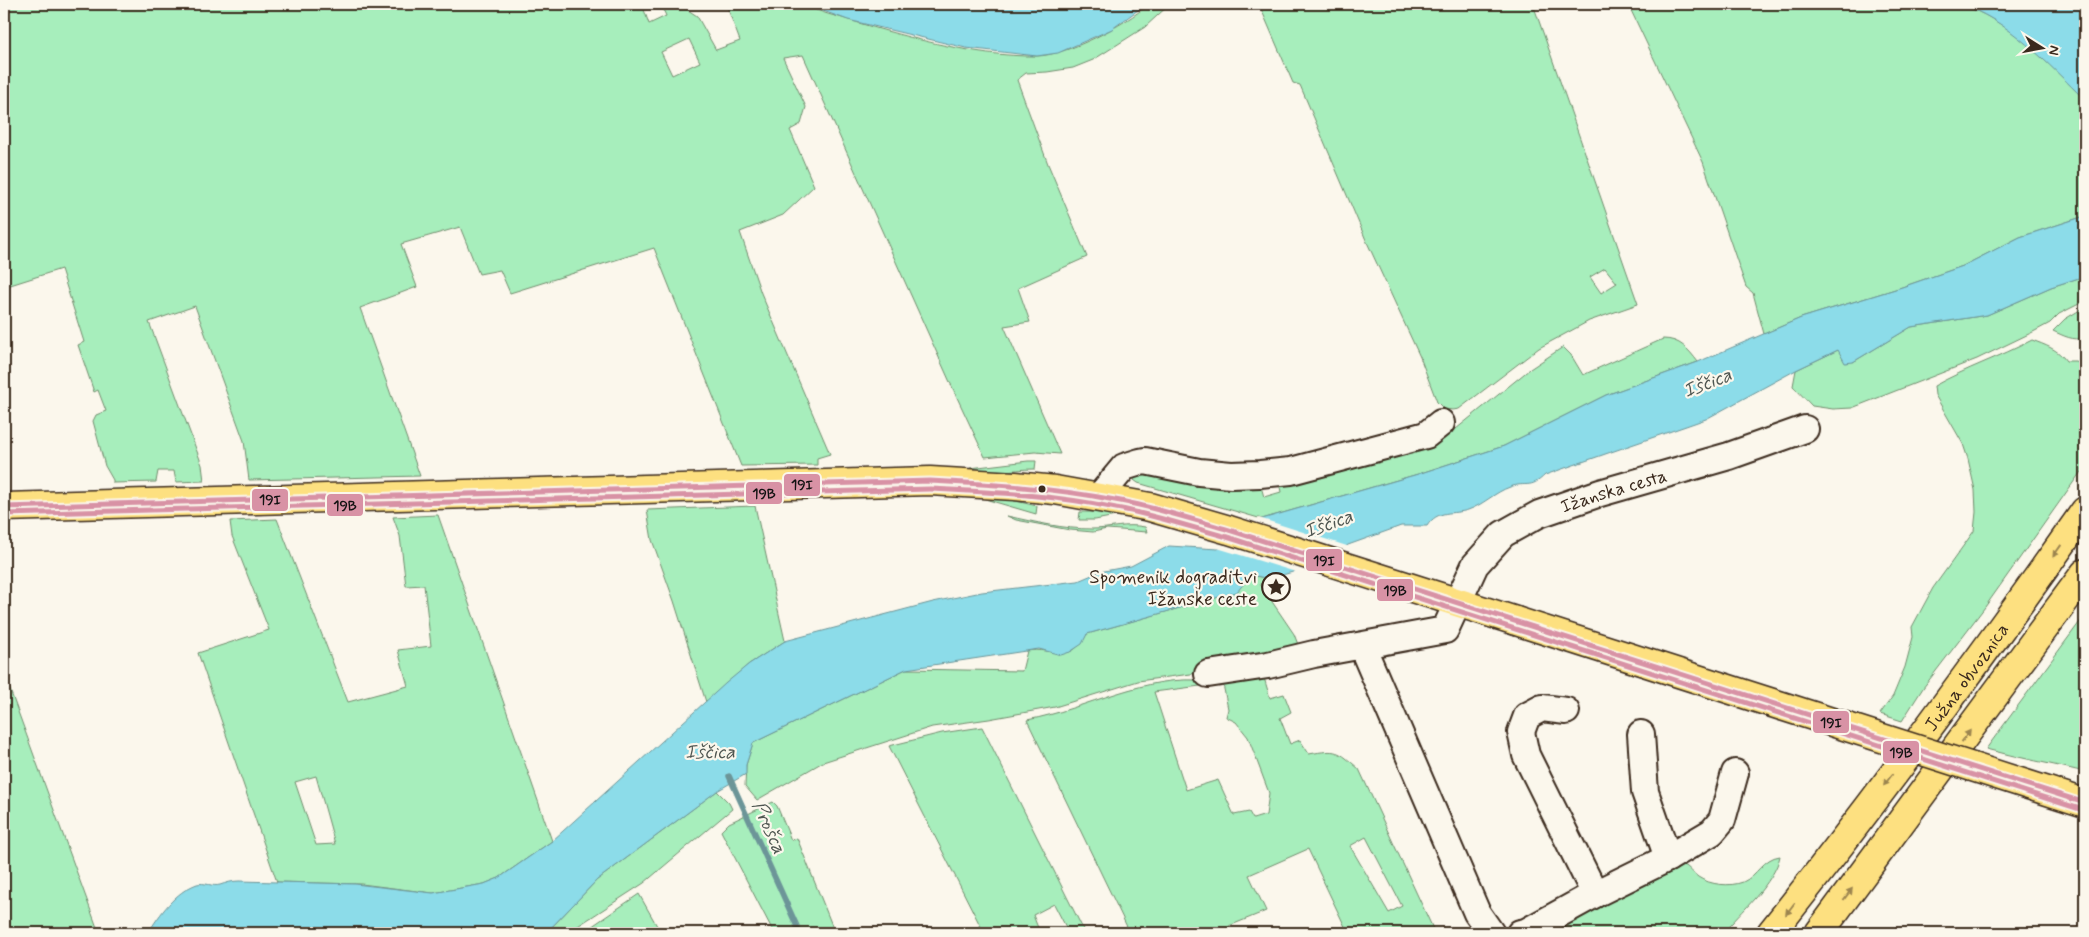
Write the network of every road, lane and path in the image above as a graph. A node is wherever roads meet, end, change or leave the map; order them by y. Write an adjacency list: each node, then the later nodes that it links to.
1 (1441, 424): 3 (street)
2 (1805, 429): 7 (street, Ižanska cesta)
3 (1099, 497): 4 (main road); 7 (main road)
4 (4, 507)
5 (2085, 511): 18 (main road, Južna obvoznica, one-way to 18)
6 (2085, 573): 19 (main road, Južna obvoznica, one-way to 6)
7 (1458, 603): 8 (street, Ižanska cesta); 13 (main road, bridge)
8 (1362, 646): 9 (street, Ižanska cesta); 16 (street)
9 (1208, 674)
10 (1566, 711): 15 (street)
11 (1641, 734): 14 (street)
12 (1735, 772): 14 (street)
13 (2085, 803)
14 (1668, 858): 15 (street)
15 (1595, 894): 17 (street)
16 (1491, 933)
17 (1520, 933)
18 (1771, 933)
19 (1819, 933)

